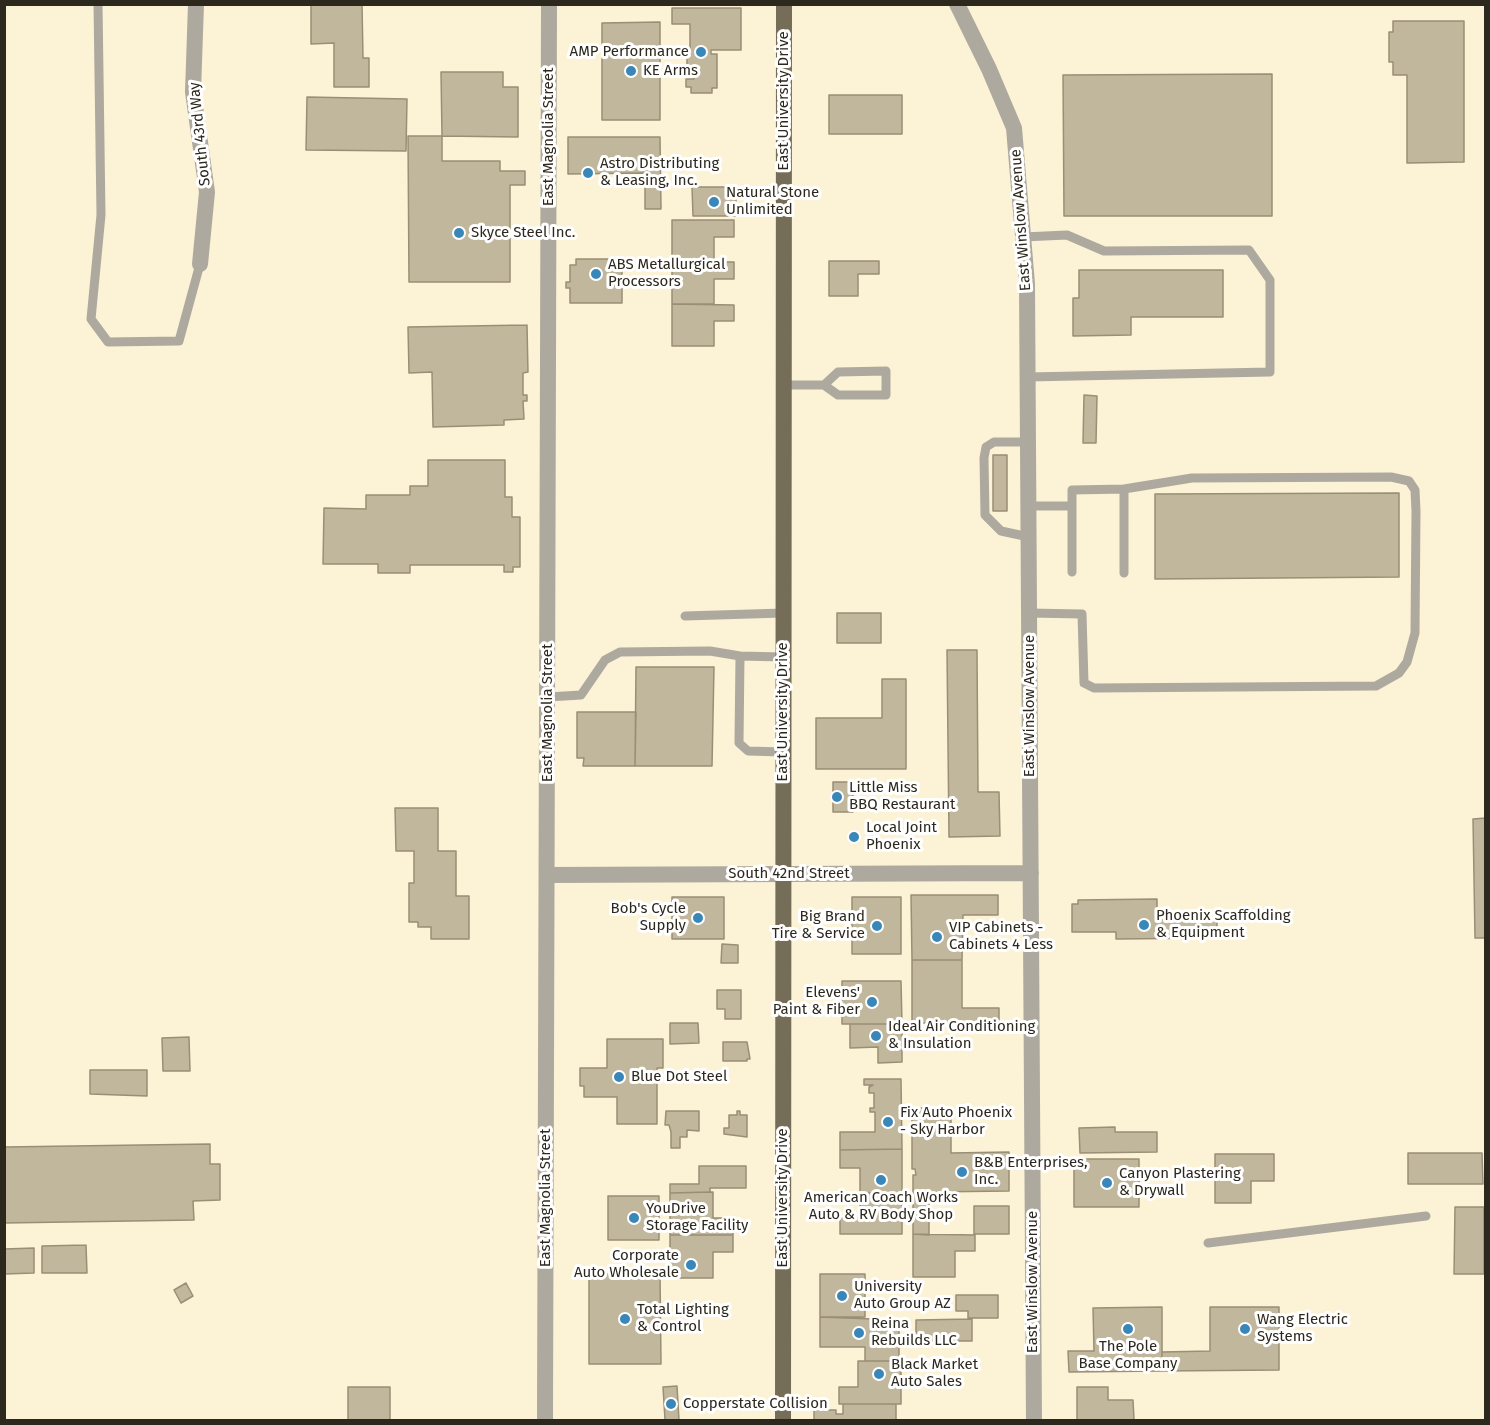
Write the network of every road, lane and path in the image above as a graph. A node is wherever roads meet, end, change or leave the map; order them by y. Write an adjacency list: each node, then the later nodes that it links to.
1 (98, 4): 7 (lane)
2 (196, 4): 7 (street, South 43rd Way)
3 (549, 4): 23 (street, East Magnolia Street)
4 (784, 4): 9 (main road, East University Drive)
5 (957, 4): 6 (street, East Winslow Avenue)
6 (1023, 237): 8 (street, East Winslow Avenue); 8 (lane)
7 (200, 264)
8 (1028, 378): 11 (street, East Winslow Avenue)
9 (784, 385): 10 (lane); 18 (main road, East University Drive)
10 (824, 385): 10 (lane)
11 (1028, 442): 13 (street, East Winslow Avenue); 15 (lane)
12 (1124, 489): 14 (lane); 17 (lane); 19 (lane)
13 (1029, 506): 14 (lane); 15 (street, East Winslow Avenue)
14 (1072, 506): 16 (lane)
15 (1029, 537): 19 (street, East Winslow Avenue)
16 (1072, 572)
17 (1125, 573)
18 (783, 613): 20 (lane); 22 (main road, East University Drive)
19 (1029, 613): 26 (street, East Winslow Avenue)
20 (685, 616)
21 (740, 656): 22 (lane); 23 (lane); 24 (lane)
22 (783, 657): 24 (main road, East University Drive)
23 (548, 697): 27 (street, East Magnolia Street)
24 (783, 752): 25 (main road, East University Drive)
25 (784, 873): 26 (street, South 42nd Street); 27 (street, South 42nd Street); 31 (main road, East University Drive)
26 (1031, 873): 32 (street, East Winslow Avenue)
27 (547, 875): 30 (street, East Magnolia Street)
28 (1426, 1216): 29 (lane)
29 (1208, 1243)
30 (545, 1420)
31 (783, 1420)
32 (1034, 1420)

